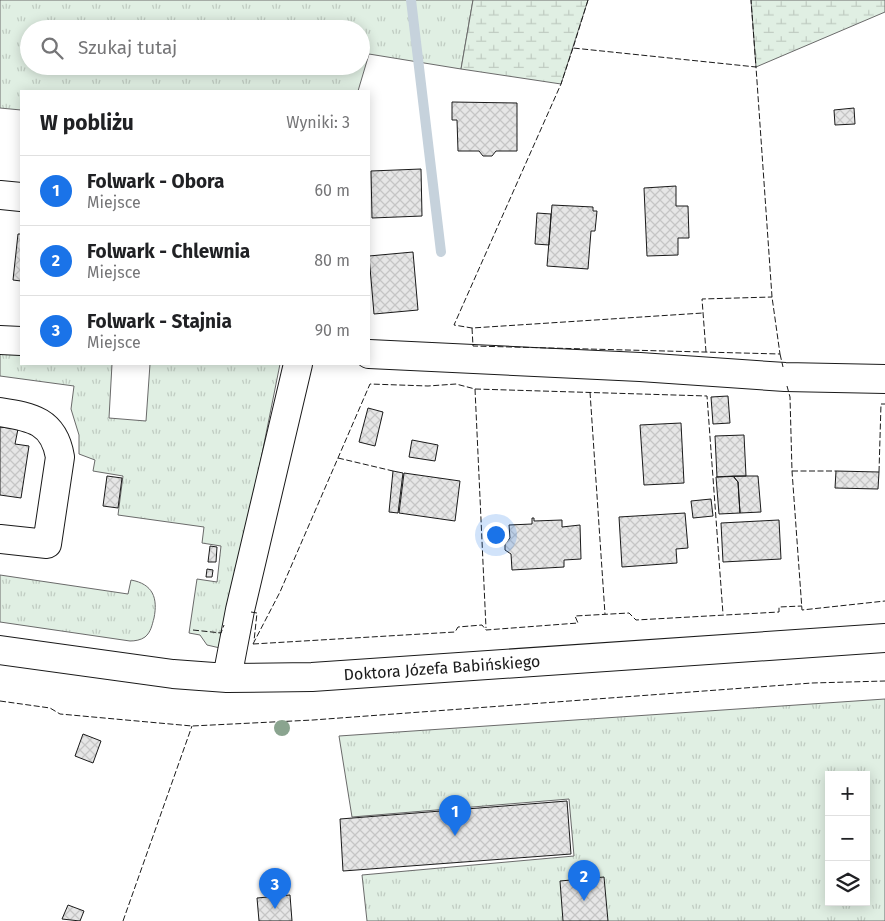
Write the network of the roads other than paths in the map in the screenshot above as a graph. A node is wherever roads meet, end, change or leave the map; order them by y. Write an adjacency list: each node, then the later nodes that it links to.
1 (0, 195): 2 (street)
2 (20, 197)
3 (0, 340): 4 (street)
4 (20, 341)
5 (370, 354): 7 (street)
6 (298, 365): 12 (street)
7 (885, 379)
8 (0, 412): 9 (street)
9 (0, 539)
10 (885, 638): 12 (street, Doktora Józefa Babińskiego)
11 (0, 650): 12 (street, Doktora Józefa Babińskiego)
12 (227, 678)

